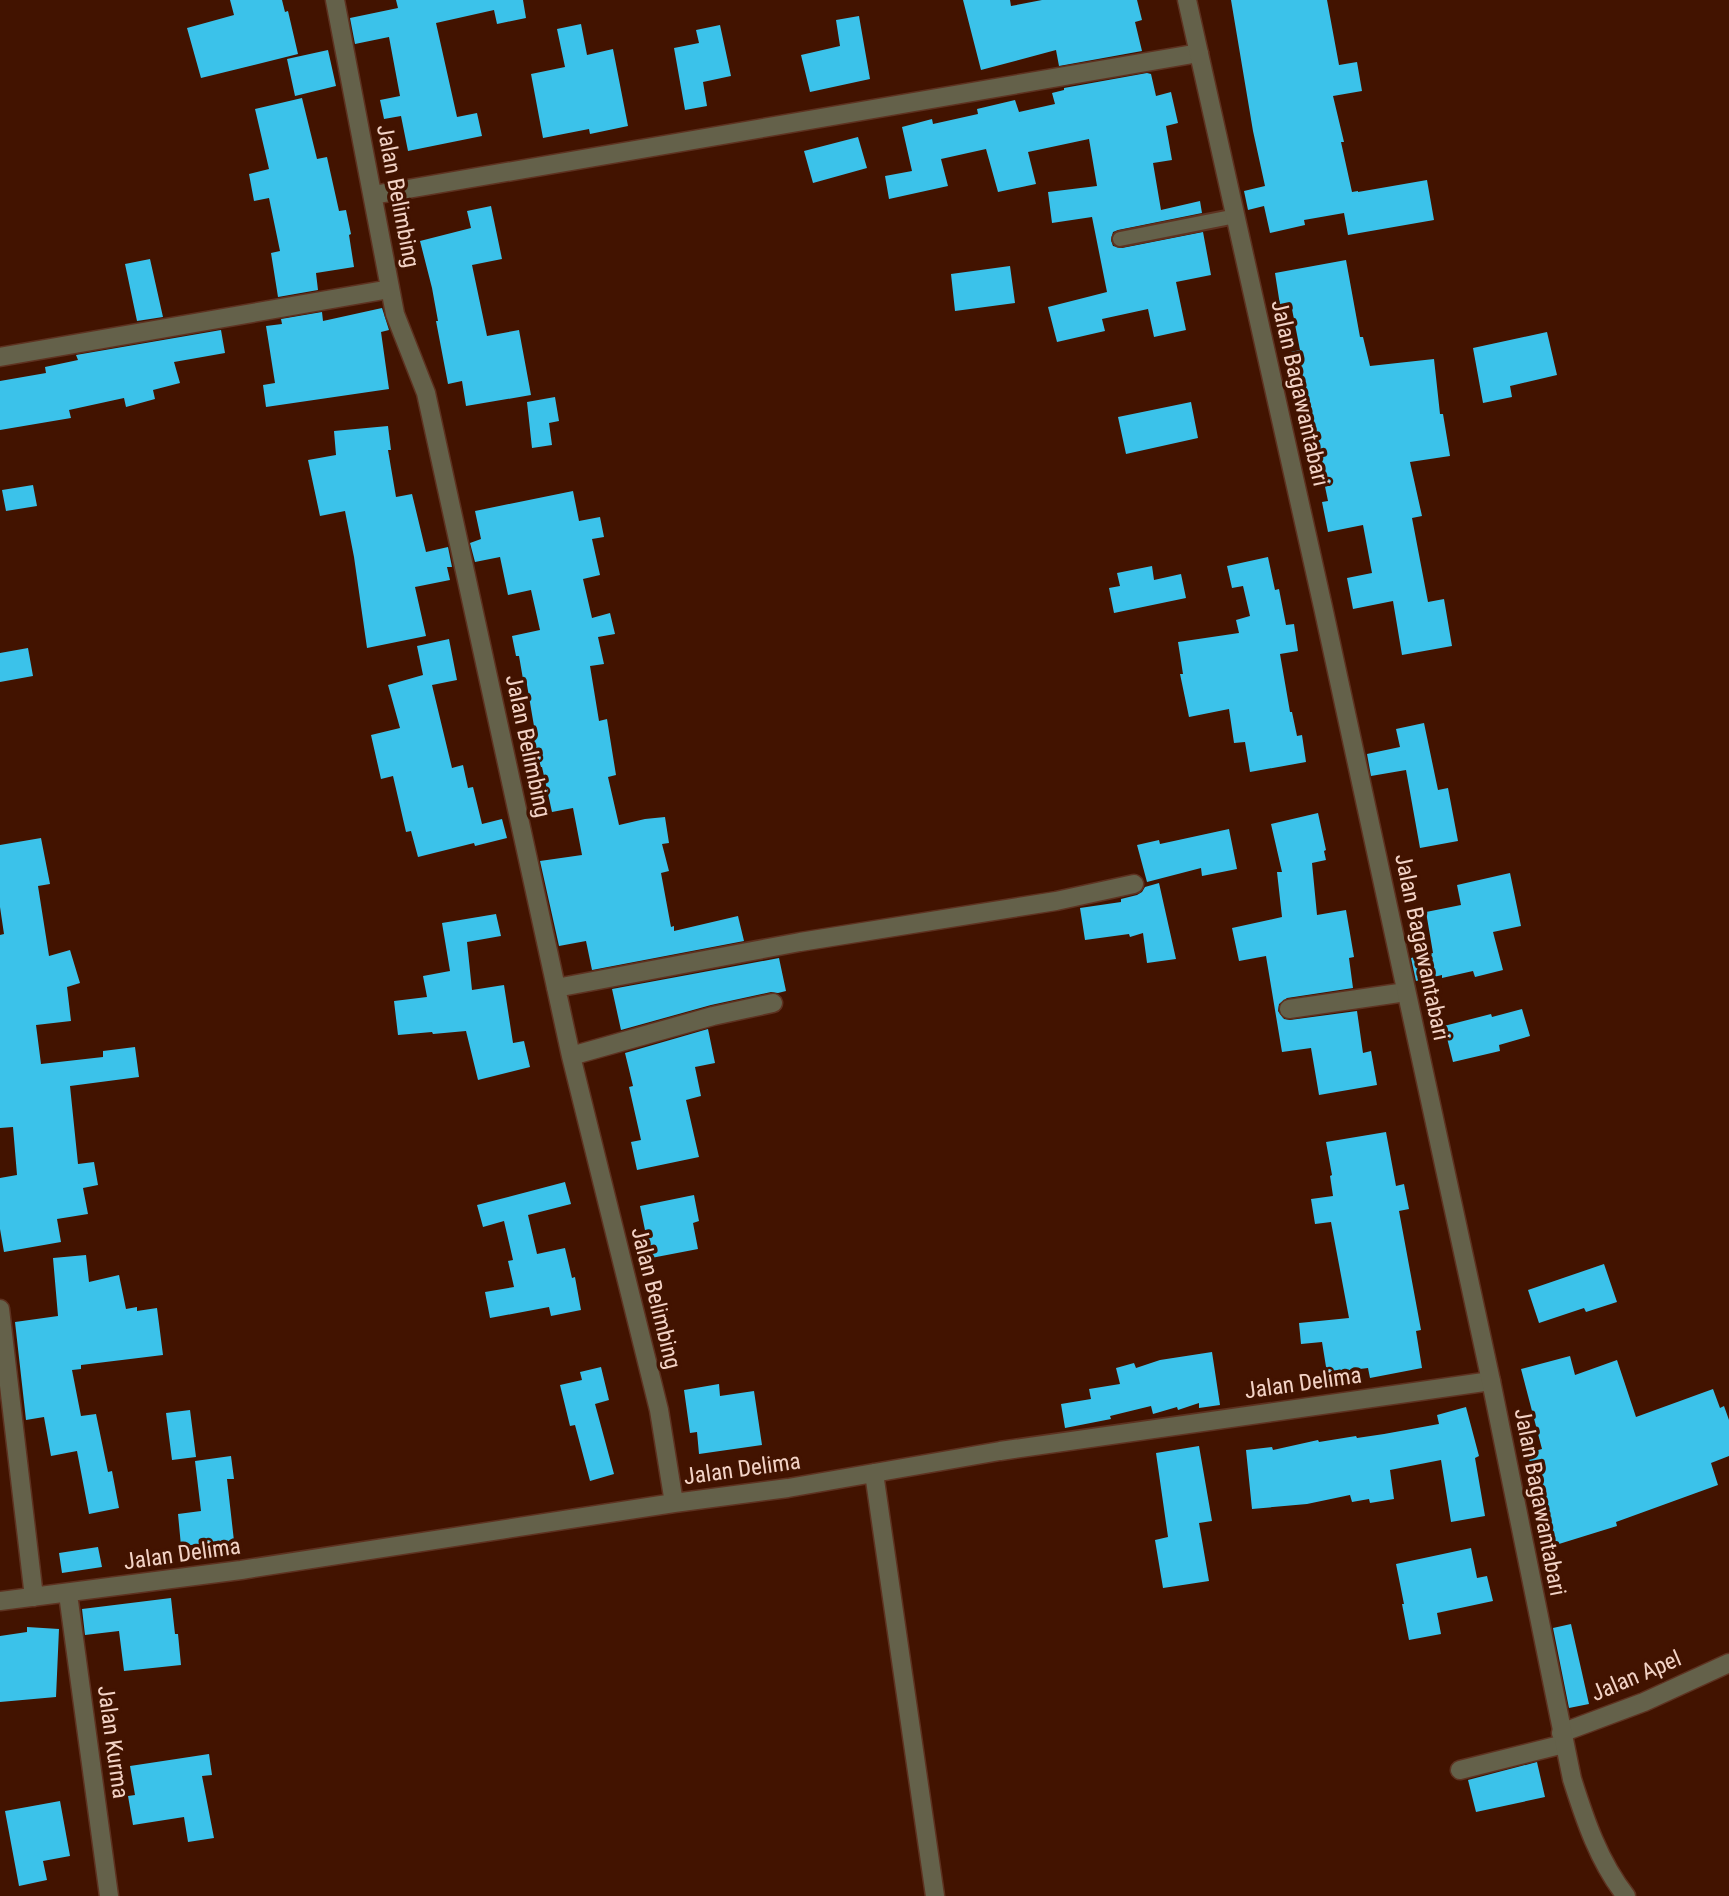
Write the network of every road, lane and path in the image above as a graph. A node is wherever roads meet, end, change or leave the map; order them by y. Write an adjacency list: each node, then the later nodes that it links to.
1 (335, 0): 4 (street, Jalan Belimbing)
2 (1187, 0): 3 (street, Jalan Bagawantabari)
3 (1199, 53): 4 (street); 5 (street, Jalan Bagawantabari)
4 (373, 195): 7 (street, Jalan Belimbing)
5 (1236, 216): 6 (lane); 11 (street, Jalan Bagawantabari)
6 (1120, 239)
7 (390, 289): 8 (street); 10 (street, Jalan Belimbing)
8 (0, 357)
9 (1134, 884): 10 (street)
10 (556, 988): 14 (street, Jalan Belimbing)
11 (1406, 992): 13 (street); 16 (street, Jalan Bagawantabari)
12 (773, 1003): 14 (street)
13 (1289, 1009)
14 (571, 1056): 18 (street, Jalan Belimbing)
15 (0, 1310): 20 (street)
16 (1491, 1381): 17 (street, Jalan Delima); 23 (street, Jalan Bagawantabari)
17 (874, 1473): 18 (street, Jalan Delima); 26 (street)
18 (674, 1503): 19 (street, Jalan Delima)
19 (68, 1594): 20 (street, Jalan Delima); 25 (street, Jalan Kurma)
20 (34, 1597): 21 (street, Jalan Delima)
21 (0, 1601)
22 (1729, 1663): 23 (street, Jalan Apel)
23 (1563, 1739): 24 (street, Jalan Apel); 27 (street, Jalan Bagawantabari)
24 (1461, 1770)
25 (109, 1896)
26 (935, 1896)
27 (1626, 1896)

